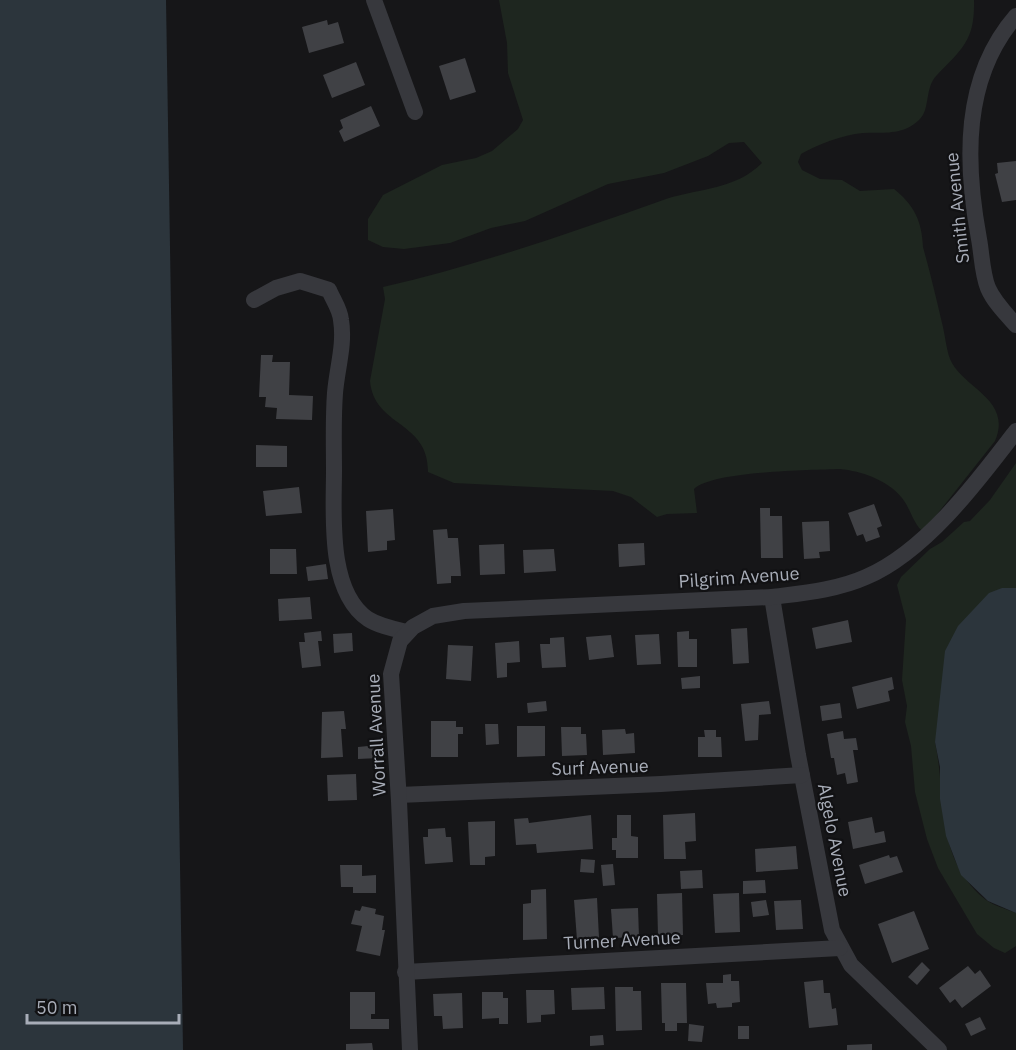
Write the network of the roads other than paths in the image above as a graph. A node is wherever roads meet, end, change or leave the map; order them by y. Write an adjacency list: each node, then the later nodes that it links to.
1 (374, 0): 3 (street)
2 (1016, 16): 5 (street, Smith Avenue)
3 (415, 112)
4 (254, 300): 8 (street)
5 (1016, 325)
6 (1016, 431): 7 (street, Pilgrim Avenue)
7 (772, 597): 8 (street, Pilgrim Avenue); 9 (street, Algelo Avenue)
8 (407, 633): 10 (street, Worrall Avenue)
9 (802, 775): 10 (street, Surf Avenue); 11 (street, Algelo Avenue)
10 (399, 795): 12 (street, Worrall Avenue)
11 (840, 948): 12 (street, Turner Avenue); 14 (street, Algelo Avenue)
12 (405, 972): 13 (street, Worrall Avenue)
13 (410, 1050)
14 (939, 1050)

